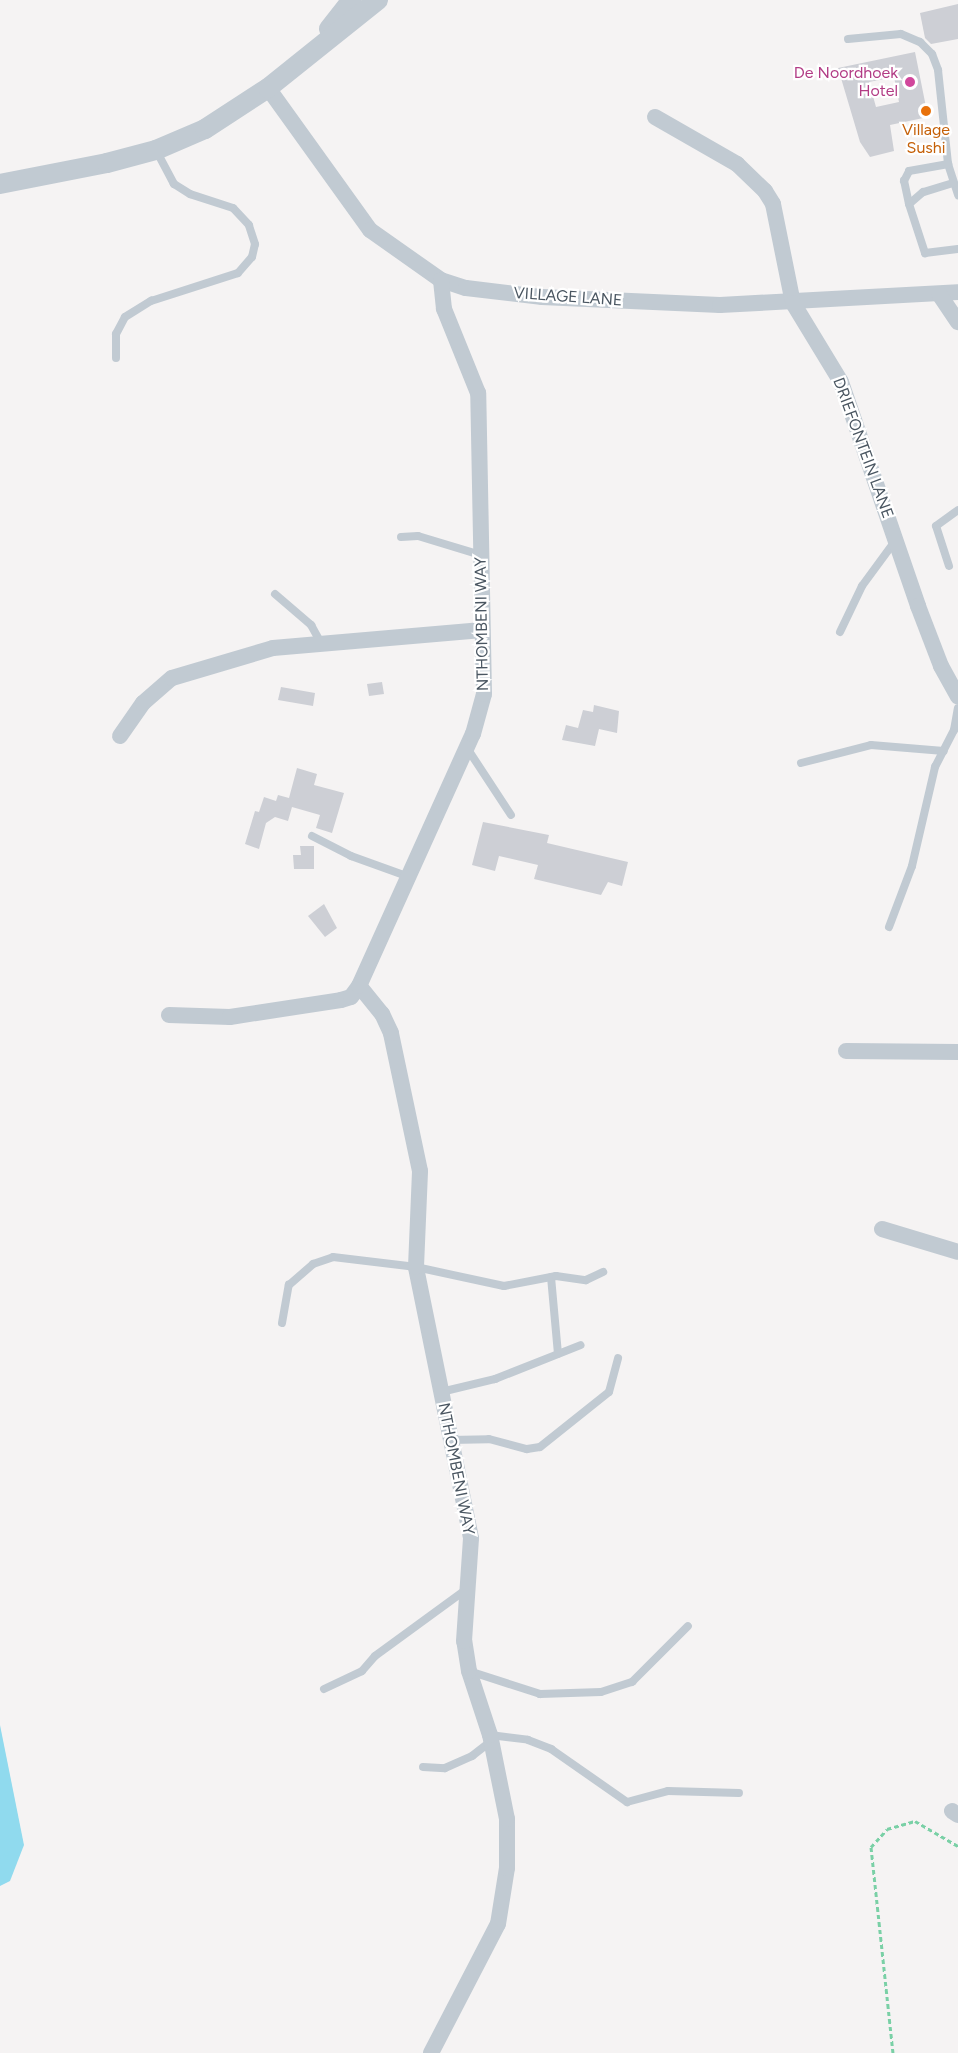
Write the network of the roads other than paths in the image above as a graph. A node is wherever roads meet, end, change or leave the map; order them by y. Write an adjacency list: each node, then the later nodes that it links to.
1 (352, 0): 4 (street)
2 (378, 0): 4 (street)
3 (848, 39): 8 (lane)
4 (297, 65): 5 (street)
5 (268, 88): 7 (street); 14 (street, VILLAGE LANE)
6 (655, 117): 17 (street, DRIEFONTEIN LANE)
7 (156, 150): 10 (street); 19 (lane)
8 (948, 164): 9 (lane); 12 (lane)
9 (952, 183): 11 (lane); 12 (lane)
10 (0, 184)
11 (958, 195)
12 (909, 204): 13 (lane)
13 (958, 249)
14 (441, 280): 17 (street, VILLAGE LANE); 23 (street, NTHOMBENI WAY)
15 (958, 292): 16 (street, VILLAGE LANE)
16 (939, 294): 17 (street, VILLAGE LANE); 18 (street)
17 (793, 303): 22 (street, DRIEFONTEIN LANE)
18 (958, 322)
19 (116, 358)
20 (958, 510): 24 (lane)
21 (401, 537): 23 (lane)
22 (896, 538): 27 (lane); 29 (street, DRIEFONTEIN LANE)
23 (481, 555): 26 (street, NTHOMBENI WAY)
24 (949, 566)
25 (275, 594): 28 (lane)
26 (482, 630): 28 (street); 32 (street, NTHOMBENI WAY)
27 (840, 632)
28 (320, 641): 31 (street)
29 (958, 697)
30 (958, 708): 33 (lane)
31 (120, 736)
32 (467, 747): 35 (lane); 37 (street, NTHOMBENI WAY)
33 (944, 751): 34 (lane); 38 (lane)
34 (801, 763)
35 (511, 815)
36 (312, 836): 37 (lane)
37 (409, 877): 39 (street, NTHOMBENI WAY)
38 (889, 927)
39 (359, 986): 40 (street); 45 (street, NTHOMBENI WAY)
40 (169, 1015)
41 (846, 1051): 42 (street)
42 (958, 1052)
43 (882, 1230): 44 (street)
44 (958, 1252)
45 (416, 1266): 47 (lane); 48 (lane); 52 (street, NTHOMBENI WAY)
46 (603, 1272): 47 (lane)
47 (551, 1277): 50 (lane)
48 (282, 1323)
49 (581, 1345): 50 (lane)
50 (558, 1354): 52 (lane)
51 (618, 1358): 53 (lane)
52 (441, 1392): 53 (street, NTHOMBENI WAY)
53 (450, 1440): 54 (street, NTHOMBENI WAY)
54 (467, 1589): 56 (street, NTHOMBENI WAY); 57 (lane)
55 (688, 1626): 56 (lane)
56 (469, 1671): 58 (street, NTHOMBENI WAY)
57 (324, 1689)
58 (491, 1738): 59 (lane); 60 (lane); 61 (street, NTHOMBENI WAY)
59 (423, 1767)
60 (739, 1793)
61 (438, 2049)

